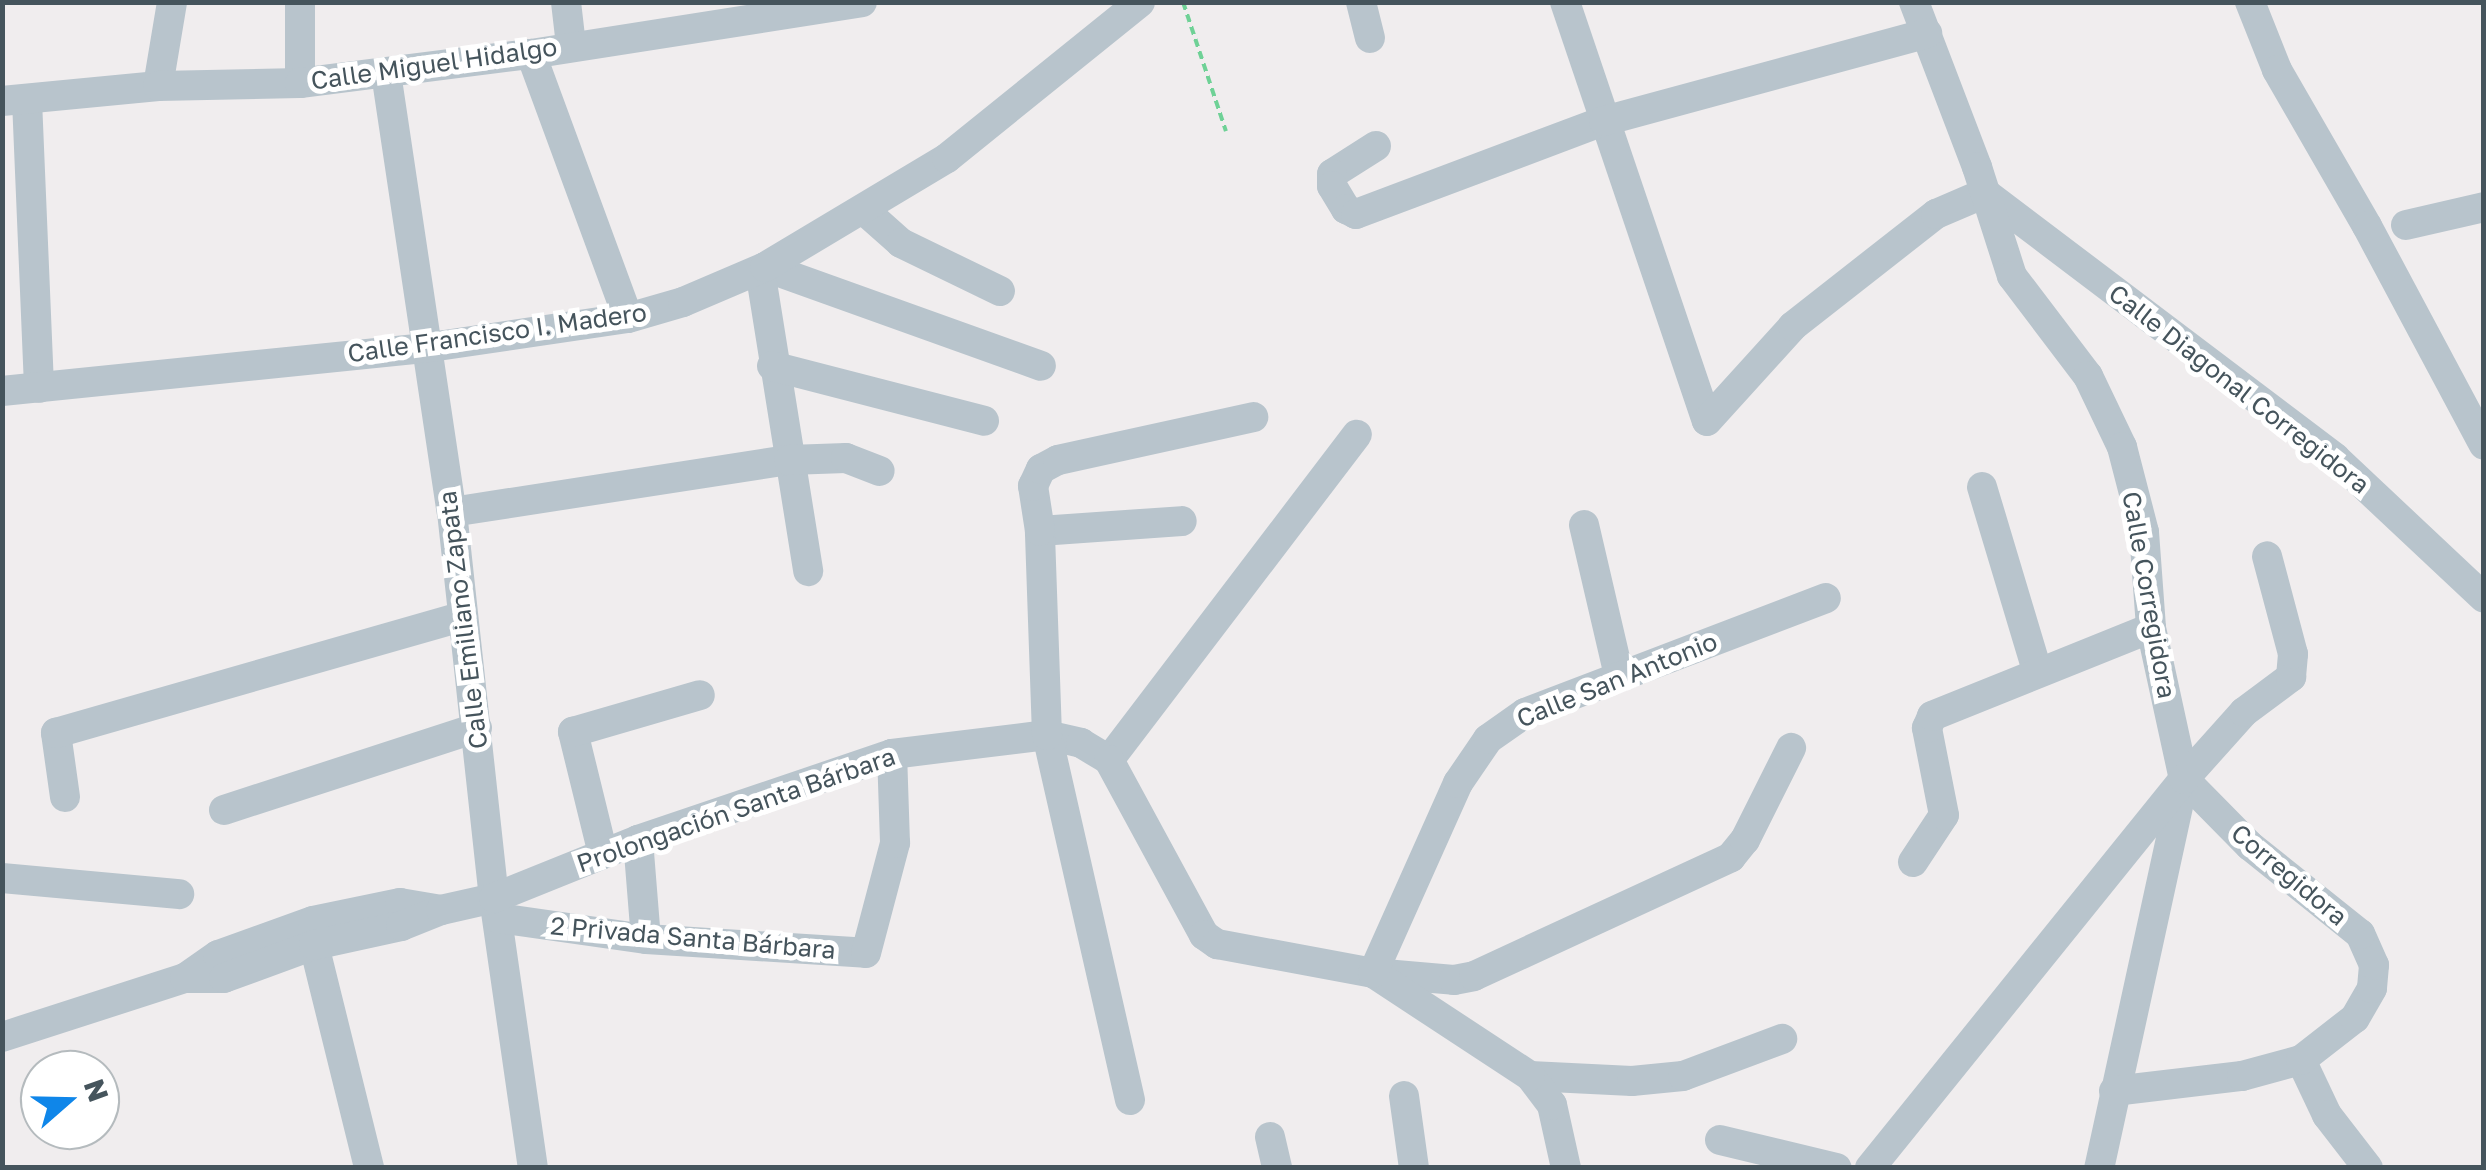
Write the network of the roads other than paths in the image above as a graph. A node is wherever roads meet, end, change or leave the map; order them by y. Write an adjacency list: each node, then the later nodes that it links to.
1 (172, 2): 16 (street)
2 (300, 2): 15 (street)
3 (566, 2): 12 (street)
4 (1140, 2): 22 (street, Calle Francisco I. Madero)
5 (1361, 2): 11 (street)
6 (1565, 2): 18 (street)
7 (1914, 2): 10 (street, Calle Corregidora)
8 (2250, 2): 35 (street)
9 (852, 3): 12 (street, Calle Miguel Hidalgo)
10 (1927, 33): 18 (street); 20 (street, Calle Corregidora)
11 (1370, 38)
12 (570, 45): 13 (street, Calle Miguel Hidalgo)
13 (531, 54): 14 (street, Calle Miguel Hidalgo); 26 (street)
14 (386, 73): 15 (street, Calle Miguel Hidalgo); 27 (street, Calle Emiliano Zapata)
15 (300, 83): 16 (street, Calle Miguel Hidalgo)
16 (158, 86): 17 (street, Calle Miguel Hidalgo)
17 (15, 101): 30 (street)
18 (1604, 121): 19 (street); 20 (street)
19 (1376, 146)
20 (1986, 192): 46 (street, Calle Diagonal Corregidora); 48 (street, Calle Corregidora)
21 (2484, 207): 23 (street)
22 (864, 211): 24 (street, Calle Francisco I. Madero); 25 (street)
23 (2406, 225)
24 (762, 269): 26 (street, Calle Francisco I. Madero); 28 (street); 29 (street)
25 (1000, 291)
26 (628, 318): 27 (street, Calle Francisco I. Madero)
27 (424, 348): 30 (street, Calle Francisco I. Madero); 39 (street, Calle Emiliano Zapata)
28 (772, 366): 33 (street); 36 (street)
29 (1041, 366)
30 (39, 388): 31 (street, Calle Francisco I. Madero)
31 (2, 391)
32 (1252, 418): 42 (street)
33 (984, 421)
34 (1357, 436): 56 (street)
35 (2484, 446)
36 (788, 460): 37 (street); 39 (street); 44 (street)
37 (880, 471)
38 (1982, 487): 49 (street)
39 (452, 512): 47 (street, Calle Emiliano Zapata)
40 (1182, 521): 42 (street)
41 (1584, 525): 50 (street)
42 (1040, 531): 53 (street)
43 (2267, 556): 57 (street)
44 (808, 571)
45 (1826, 598): 50 (street, Calle San Antonio)
46 (2484, 598)
47 (461, 618): 52 (street, Calle Emiliano Zapata); 58 (street)
48 (2151, 628): 49 (street); 57 (street, Calle Corregidora)
49 (2037, 670): 62 (street)
50 (1619, 674): 69 (street, Calle San Antonio)
51 (700, 695): 61 (street)
52 (477, 728): 59 (street); 65 (street, Calle Emiliano Zapata)
53 (1047, 735): 55 (street, Prolongación Santa Bárbara); 56 (street, Prolongación Santa Bárbara); 77 (street)
54 (1791, 748): 69 (street)
55 (892, 754): 60 (street, Prolongación Santa Bárbara); 67 (street, 2 Privada Santa Bárbara)
56 (1108, 760): 69 (street)
57 (2184, 779): 73 (street, Corregidora); 75 (street, Calle Corregidora); 87 (street)
58 (65, 797)
59 (224, 810)
60 (638, 840): 61 (street, Prolongación Santa Bárbara); 67 (street)
61 (604, 854): 65 (street, Prolongación Santa Bárbara)
62 (1913, 862)
63 (2, 878): 64 (street)
64 (179, 894)
65 (496, 908): 66 (street, Prolongación Santa Bárbara); 67 (street, 2 Privada Santa Bárbara); 82 (street, Calle Emiliano Zapata)
66 (441, 910): 68 (street, Prolongación Santa Bárbara); 70 (street, Prolongación Santa Bárbara)
67 (646, 939)
68 (314, 945): 70 (street, Prolongación Santa Bárbara); 81 (street)
69 (1373, 973): 74 (street)
70 (186, 978): 71 (street, Prolongación Santa Bárbara)
71 (2, 1037)
72 (1782, 1040): 74 (street)
73 (2301, 1060): 75 (street, Corregidora); 89 (street)
74 (1530, 1076): 85 (street)
75 (2114, 1091): 88 (street, Calle Corregidora)
76 (1404, 1096): 84 (street)
77 (1130, 1100)
78 (1270, 1137): 83 (street)
79 (1720, 1140): 80 (street)
80 (1775, 1161): 86 (street)
81 (368, 1168)
82 (533, 1168)
83 (1278, 1168)
84 (1414, 1168)
85 (1566, 1168)
86 (1837, 1168)
87 (1870, 1168)
88 (2099, 1168)
89 (2368, 1168)

